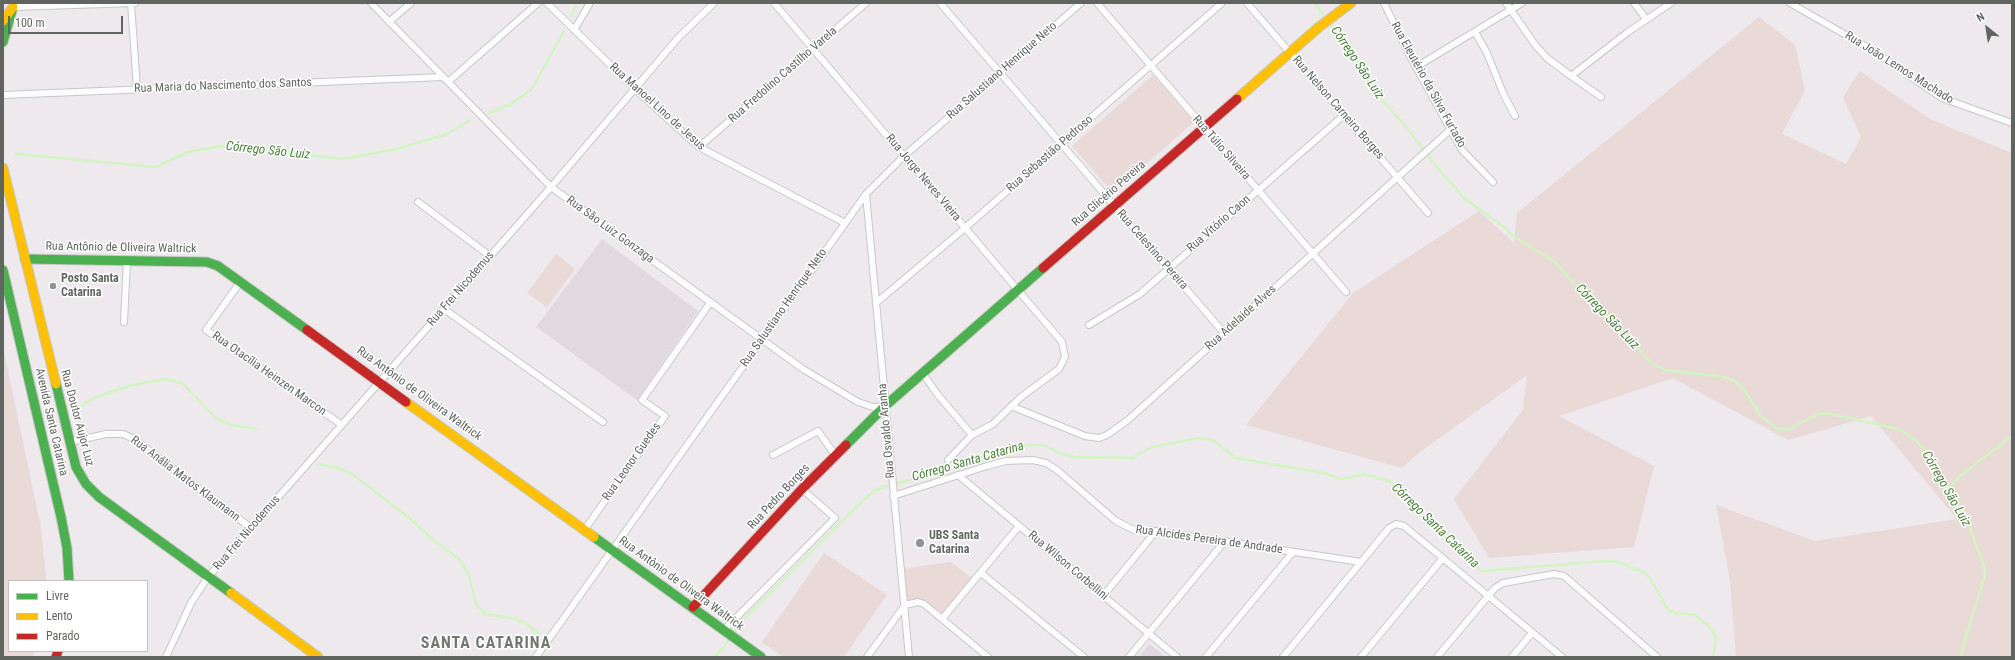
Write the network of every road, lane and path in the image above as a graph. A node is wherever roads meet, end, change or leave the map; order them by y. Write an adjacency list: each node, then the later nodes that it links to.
1 (131, 3): 2 (street); 23 (street); 40 (street)
2 (135, 3)
3 (371, 3): 28 (street, Rua São Luiz Gonzaga)
4 (411, 3): 28 (street)
5 (538, 3): 39 (street)
6 (547, 3): 29 (street, Rua Manoel Lino de Jesus)
7 (590, 3): 29 (street)
8 (714, 3): 41 (street, Rua Frei Nicodemus)
9 (774, 3): 32 (street, Rua Jorge Neves Vieira)
10 (866, 3): 32 (street, Rua Fredolino Castilho Varela)
11 (940, 3): 36 (street, Rua Celestino Pereira)
12 (1081, 3): 36 (street, Rua Salustiano Henrique Neto)
13 (1097, 3): 34 (street, Rua Túlio Silveira)
14 (1222, 3): 34 (street, Rua Sebastião Pedroso)
15 (1247, 3): 33 (street, Rua Nelson Carneiro Borges)
16 (1351, 3): 33 (street, Rua Glicério Pereira)
17 (1384, 3): 35 (street, Rua Eleutério da Silva Furtado)
18 (1506, 3): 24 (street)
19 (1522, 3): 24 (street)
20 (1634, 3): 26 (street)
21 (1671, 3): 26 (street)
22 (1790, 3): 46 (street, Rua João Lemos Machado)
23 (15, 5): 25 (street); 27 (street); 31 (street)
24 (1510, 10): 30 (street); 37 (street)
25 (3, 11)
26 (1646, 19): 37 (street)
27 (3, 21)
28 (389, 22): 38 (street, Rua São Luiz Gonzaga)
29 (574, 30): 41 (street, Rua Manoel Lino de Jesus)
30 (1475, 32): 35 (street); 45 (street)
31 (3, 42)
32 (813, 49): 50 (street, Rua Fredolino Castilho Varela); 51 (street, Rua Jorge Neves Vieira)
33 (1290, 52): 44 (street, Rua Nelson Carneiro Borges); 47 (street, Rua Glicério Pereira)
34 (1150, 65): 47 (street, Rua Túlio Silveira); 49 (street, Rua Sebastião Pedroso)
35 (1416, 67): 48 (street, Rua Eleutério da Silva Furtado)
36 (1000, 73): 49 (street, Rua Celestino Pereira); 51 (street, Rua Salustiano Henrique Neto)
37 (1571, 76): 43 (street)
38 (443, 77): 39 (street, Rua São Luiz Gonzaga); 40 (street, Rua Maria do Nascimento dos Santos)
39 (448, 82): 55 (street, Rua São Luiz Gonzaga)
40 (137, 89): 42 (street, Rua Maria do Nascimento dos Santos)
41 (635, 89): 50 (street, Rua Manoel Lino de Jesus); 55 (street, Rua Frei Nicodemus)
42 (3, 95)
43 (1601, 97)
44 (1344, 115): 53 (street, Rua Nelson Carneiro Borges); 56 (street, Rua Vitório Caon)
45 (1515, 116)
46 (2012, 123)
47 (1204, 128): 56 (street, Rua Túlio Silveira); 59 (street, Rua Glicério Pereira)
48 (1450, 130): 53 (street, Rua Adelaide Alves); 54 (street, Rua Eleutério da Silva Furtado)
49 (1061, 144): 59 (street, Rua Celestino Pereira); 62 (street, Rua Sebastião Pedroso)
50 (699, 147): 61 (street, Rua Manoel Lino de Jesus)
51 (904, 156): 57 (street, Rua Salustiano Henrique Neto); 62 (street, Rua Jorge Neves Vieira)
52 (3, 168): 65 (street, Rua Doutor Aujor Luz)
53 (1398, 177): 60 (street, Rua Nelson Carneiro Borges); 63 (street, Rua Adelaide Alves)
54 (1493, 182)
55 (551, 188): 64 (street, Rua Frei Nicodemus); 72 (street, Rua São Luiz Gonzaga)
56 (1258, 190): 63 (street, Rua Túlio Silveira); 67 (street, Rua Vitório Caon)
57 (866, 194): 61 (street, Rua Salustiano Henrique Neto); 73 (street, Rua Osvaldo Aranha)
58 (418, 202): 64 (street)
59 (1114, 206): 67 (street, Rua Celestino Pereira); 70 (street, Rua Glicério Pereira)
60 (1428, 213)
61 (845, 223): 78 (street, Rua Salustiano Henrique Neto)
62 (966, 228): 70 (street, Rua Jorge Neves Vieira); 73 (street, Rua Sebastião Pedroso)
63 (1312, 254): 71 (street, Rua Túlio Silveira); 77 (street, Rua Adelaide Alves)
64 (490, 256): 74 (street, Rua Frei Nicodemus)
65 (25, 259): 66 (street, Rua Antônio de Oliveira Waltrick); 86 (street, Rua Doutor Aujor Luz)
66 (127, 260): 69 (street, Rua Antônio de Oliveira Waltrick); 75 (street)
67 (1168, 269): 76 (street, Rua Vitório Caon); 77 (street, Rua Celestino Pereira)
68 (3, 270): 104 (street, Avenida Santa Catarina)
69 (241, 281): 80 (street, Rua Antônio de Oliveira Waltrick); 84 (street, Rua Otacília Heinzen Marcon)
70 (1018, 290): 79 (street, Rua Glicério Pereira); 82 (street, Rua Jorge Neves Vieira)
71 (1346, 292)
72 (710, 303): 78 (street, Rua São Luiz Gonzaga); 95 (street, Rua Leonor Guedes)
73 (876, 303): 81 (street, Rua Osvaldo Aranha)
74 (444, 309): 80 (street, Rua Frei Nicodemus); 83 (street)
75 (124, 322)
76 (1089, 325)
77 (1224, 333): 82 (street, Rua Adelaide Alves)
78 (761, 341): 81 (street, Rua São Luiz Gonzaga); 98 (street, Rua Salustiano Henrique Neto)
79 (922, 374): 81 (street, Rua Glicério Pereira); 85 (street)
80 (380, 381): 84 (street, Rua Frei Nicodemus); 95 (street, Rua Antônio de Oliveira Waltrick)
81 (885, 406): 88 (street, Rua Pedro Borges); 92 (street, Rua Osvaldo Aranha)
82 (1011, 406): 85 (street)
83 (603, 422)
84 (342, 425): 94 (street, Rua Frei Nicodemus)
85 (972, 435): 89 (street)
86 (70, 442): 94 (street, Rua Anália Matos Klaumann); 103 (street, Rua Doutor Aujor Luz)
87 (773, 455): 88 (street)
88 (834, 455): 91 (street, Rua Pedro Borges)
89 (948, 460)
90 (958, 475): 92 (street, Rua Alcides Pereira de Andrade); 93 (street, Rua Wilson Corbellini); 96 (street, Rua Alcides Pereira de Andrade)
91 (802, 489): 108 (street, Rua Pedro Borges); 110 (street)
92 (893, 493): 107 (street, Rua Osvaldo Aranha)
93 (1020, 526): 102 (street); 105 (street, Rua Wilson Corbellini)
94 (251, 528): 103 (street, Rua Frei Nicodemus)
95 (585, 529): 98 (street, Rua Antônio de Oliveira Waltrick)
96 (1156, 531): 97 (street, Rua Alcides Pereira de Andrade); 105 (street)
97 (1225, 541): 99 (street, Rua Alcides Pereira de Andrade); 111 (street)
98 (613, 549): 108 (street, Rua Antônio de Oliveira Waltrick); 116 (street, Rua Salustiano Henrique Neto)
99 (1293, 552): 101 (street, Rua Alcides Pereira de Andrade); 123 (street)
100 (1443, 558): 101 (street); 106 (street); 125 (street)
101 (1361, 562): 124 (street)
102 (980, 573): 109 (street); 120 (street)
103 (208, 577): 114 (street, Rua Frei Nicodemus); 115 (street, Rua Doutor Aujor Luz)
104 (69, 580)
105 (1104, 596): 111 (street, Rua Wilson Corbellini)
106 (1488, 596): 112 (street); 126 (street); 129 (street)
107 (905, 605): 109 (street); 118 (street); 119 (street, Rua Osvaldo Aranha)
108 (693, 607): 110 (street, Rua Antônio de Oliveira Waltrick)
109 (942, 619): 113 (street)
110 (726, 632): 117 (street, Rua Antônio de Oliveira Waltrick)
111 (1149, 633): 121 (street); 122 (street, Rua Wilson Corbellini)
112 (1532, 633): 127 (street); 128 (street)
113 (983, 656)
114 (166, 657)
115 (318, 657)
116 (536, 657)
117 (761, 657)
118 (868, 657)
119 (909, 657)
120 (1084, 657)
121 (1129, 657)
122 (1177, 657)
123 (1206, 657)
124 (1283, 657)
125 (1361, 657)
126 (1437, 657)
127 (1512, 657)
128 (1562, 657)
129 (1657, 657)

